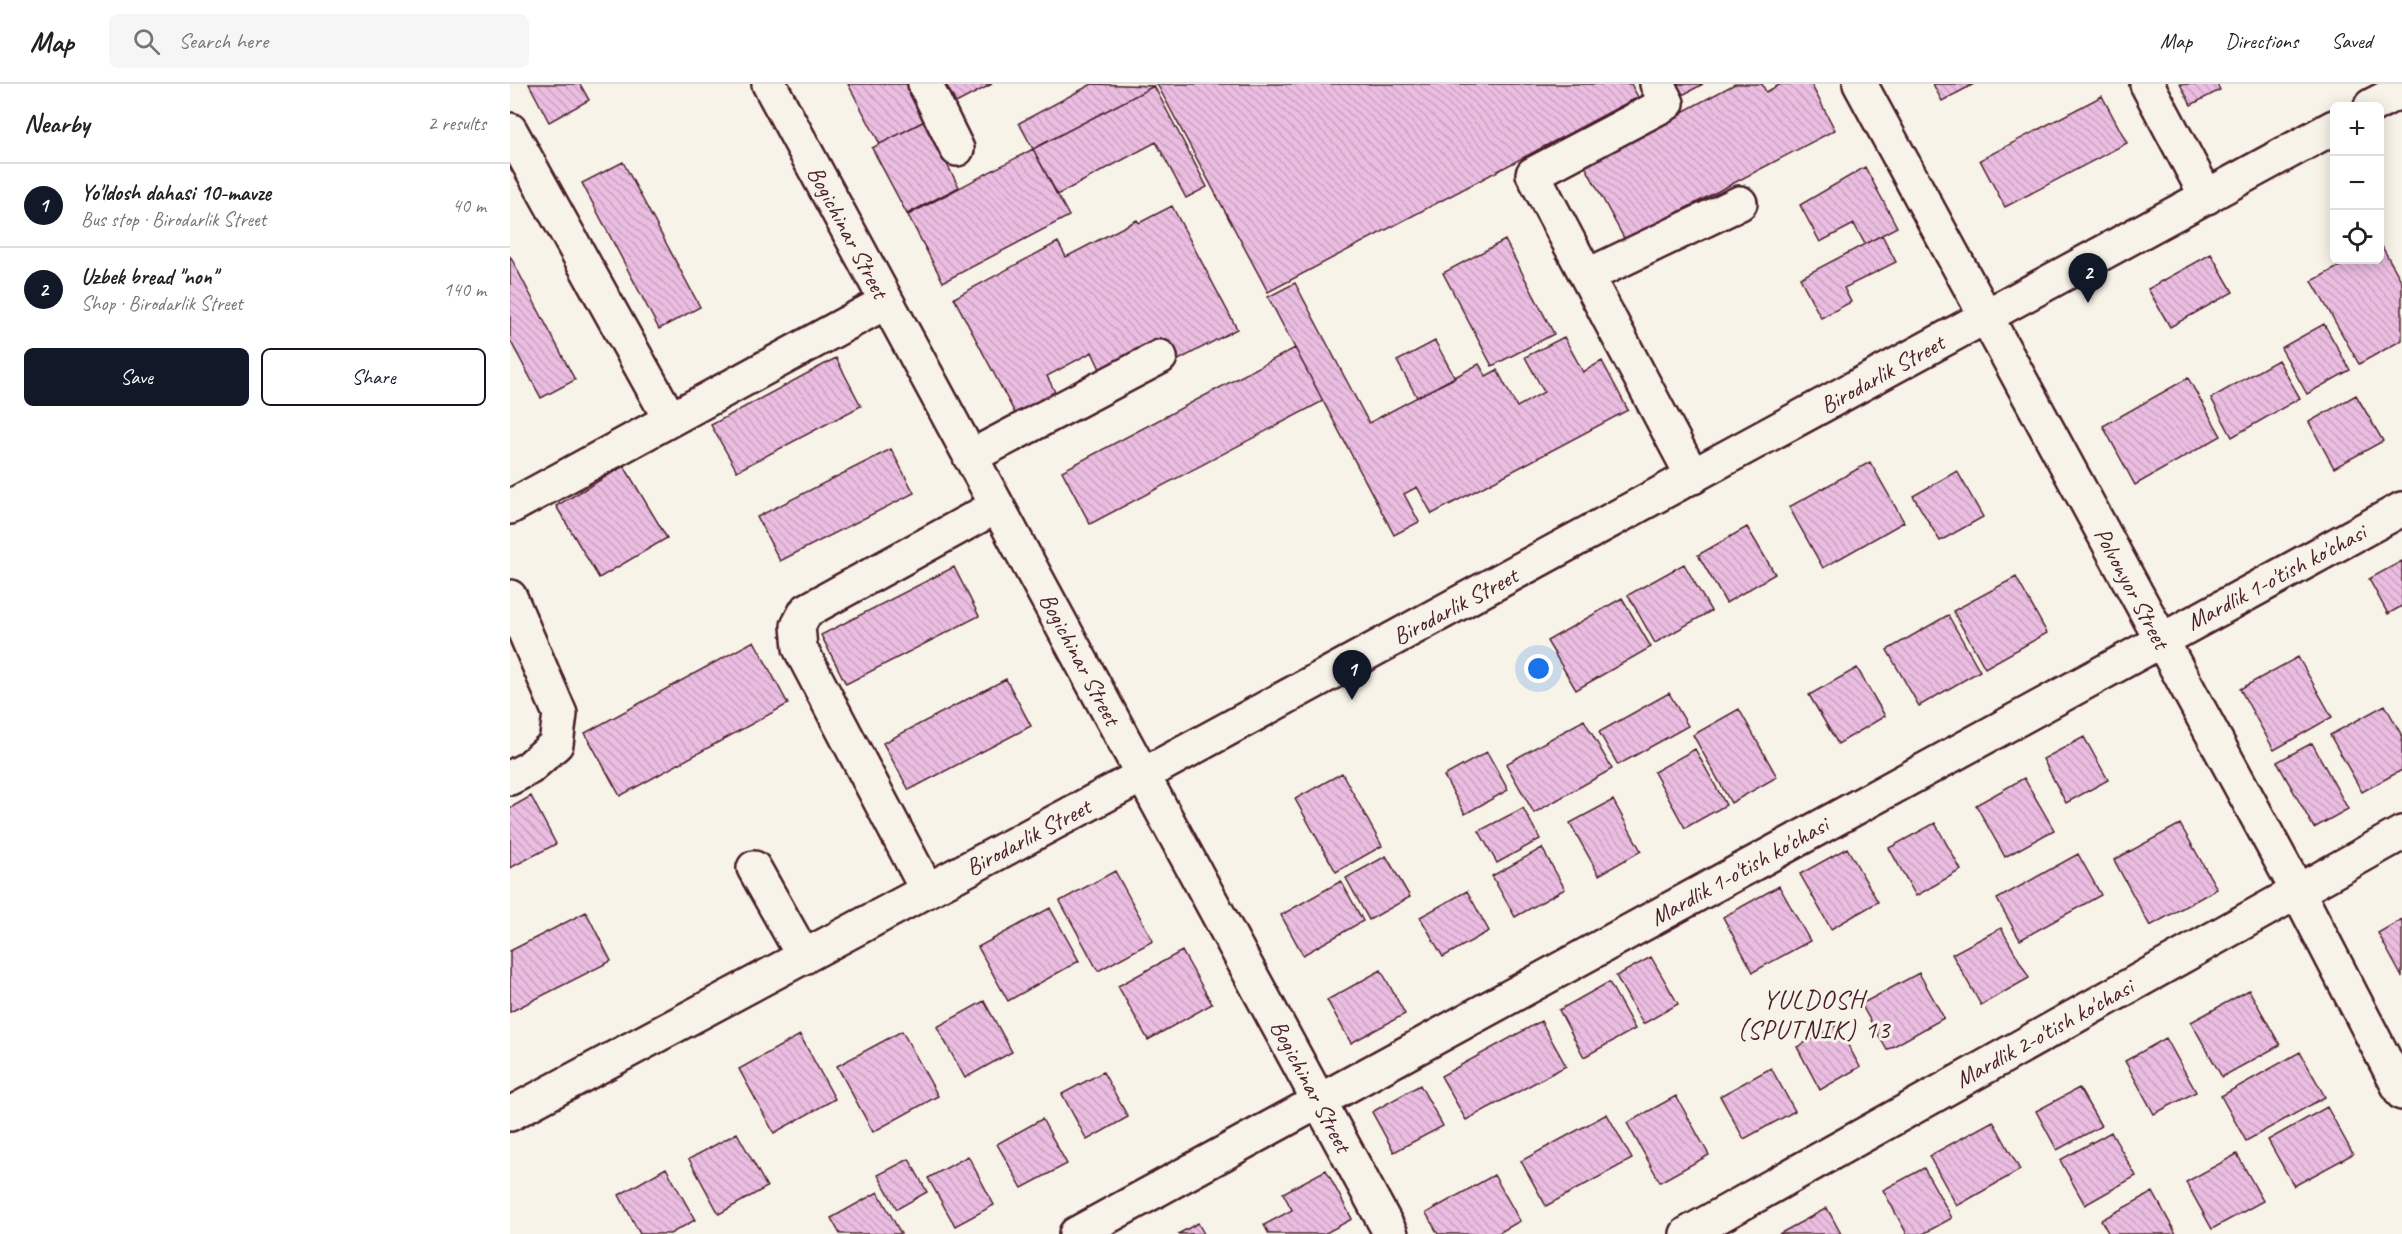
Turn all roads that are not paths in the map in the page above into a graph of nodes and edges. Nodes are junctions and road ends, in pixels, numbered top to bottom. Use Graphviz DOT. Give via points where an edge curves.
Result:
graph roads {
  1 [pos="769,84"];
  2 [pos="925,84"];
  3 [pos="1657,84"];
  4 [pos="1860,84"];
  5 [pos="2147,84"];
  6 [pos="2402,90"];
  7 [pos="2379,102"];
  8 [pos="2330,129"];
  9 [pos="510,130"];
  10 [pos="957,149"];
  11 [pos="2207,197"];
  12 [pos="1740,203"];
  13 [pos="1587,276"];
  14 [pos="886,302"];
  15 [pos="1986,317"];
  16 [pos="1160,357"];
  17 [pos="670,419"];
  18 [pos="970,457"];
  19 [pos="1694,477"];
  20 [pos="997,506"];
  21 [pos="510,507"];
  22 [pos="2402,509"];
  23 [pos="510,597"];
  24 [pos="2160,640"];
  25 [pos="1143,775"];
  26 [pos="510,778"];
  27 [pos="2402,833"];
  28 [pos="754,868"];
  29 [pos="927,890"];
  30 [pos="2297,890"];
  31 [pos="804,957"];
  32 [pos="2402,1093"];
  33 [pos="1319,1102"];
  34 [pos="510,1114"];
  35 [pos="1076,1234"];
  36 [pos="1391,1234"];
  37 [pos="1687,1234"];
  1 -- 14 [label="street, Bogichinar Street"];
  2 -- 10 [label="street"];
  3 -- 13 [label="street" via="1667,103 1533,174"];
  4 -- 15 [label="street, Polvonyor Street"];
  5 -- 11 [label="street"];
  6 -- 7 [label="street"];
  8 -- 11 [label="street, Birodarlik Street"];
  9 -- 17 [label="street"];
  11 -- 15 [label="street, Birodarlik Street"];
  12 -- 13 [label="street"];
  13 -- 19 [label="street"];
  14 -- 17 [label="street"];
  14 -- 18 [label="street, Bogichinar Street"];
  15 -- 19 [label="street, Birodarlik Street"];
  15 -- 24 [label="street, Polvonyor Street"];
  16 -- 18 [label="street"];
  17 -- 21 [label="street"];
  18 -- 20 [label="street, Bogichinar Street"];
  19 -- 25 [label="street, Birodarlik Street"];
  20 -- 25 [label="street, Bogichinar Street"];
  20 -- 29 [label="street" via="806,611 798,626 800,648"];
  22 -- 24 [label="street, Mardlik 1-o'tish ko'chasi"];
  23 -- 26 [label="street" via="560,714 556,744 529,768"];
  24 -- 30 [label="street, Polvonyor Street"];
  24 -- 33 [label="street, Mardlik 1-o'tish ko'chasi"];
  25 -- 29 [label="street, Birodarlik Street"];
  25 -- 33 [label="street, Bogichinar Street"];
  27 -- 30 [label="street, Mardlik 2-o'tish ko'chasi"];
  28 -- 31 [label="street"];
  29 -- 31 [label="street, Birodarlik Street"];
  30 -- 32 [label="street, Polvonyor Street"];
  30 -- 37 [label="street, Mardlik 2-o'tish ko'chasi"];
  31 -- 34 [label="street, Birodarlik Street"];
  33 -- 35 [label="street, Mardlik 1-o'tish ko'chasi"];
  33 -- 36 [label="street, Bogichinar Street"];
}
